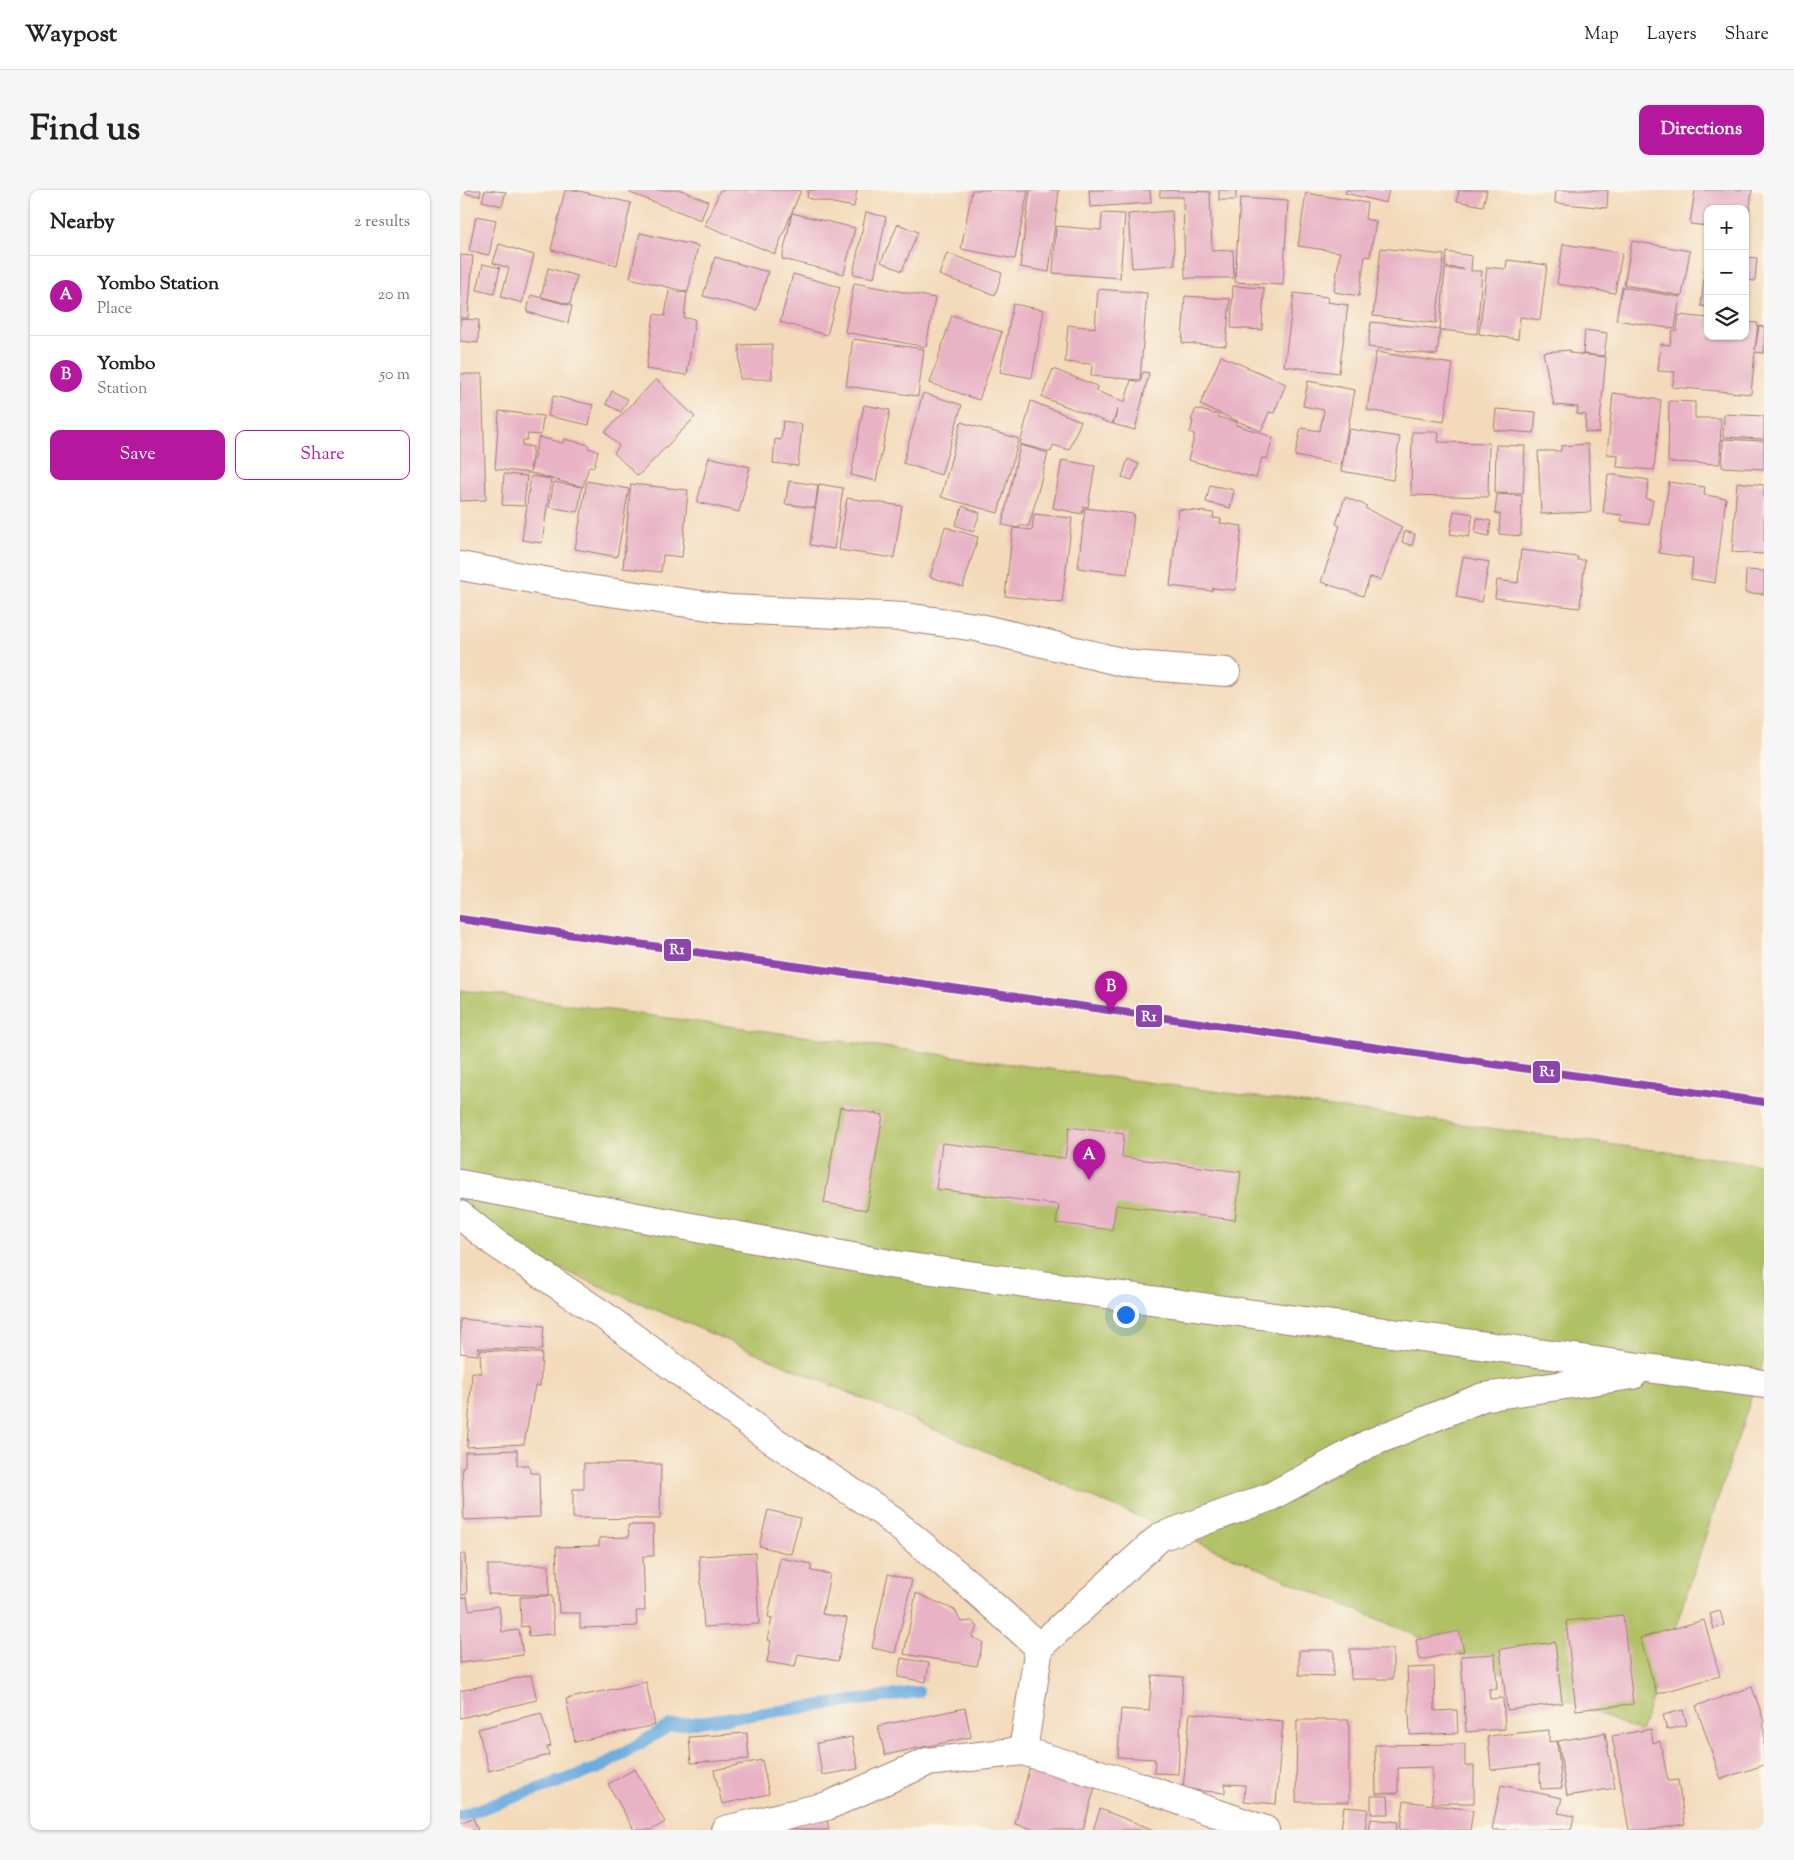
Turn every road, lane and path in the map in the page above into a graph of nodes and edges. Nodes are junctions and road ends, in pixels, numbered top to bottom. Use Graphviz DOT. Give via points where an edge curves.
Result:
graph roads {
  1 [pos="460,566"];
  2 [pos="1226,672"];
  3 [pos="460,1184"];
  4 [pos="460,1215"];
  5 [pos="1664,1370"];
  6 [pos="1764,1384"];
  7 [pos="1039,1647"];
  8 [pos="1023,1751"];
  9 [pos="725,1830"];
  10 [pos="1265,1830"];
  1 -- 2 [label="street" via="730,610 905,617 976,627 1134,665"];
  3 -- 5 [label="street" via="896,1265"];
  4 -- 7 [label="street" via="766,1435 882,1512"];
  5 -- 6 [label="street"];
  5 -- 7 [label="street" via="1483,1396 1368,1444 1270,1497 1160,1537"];
  7 -- 8 [label="street"];
  8 -- 9 [label="street" via="927,1762 827,1806"];
  8 -- 10 [label="street"];
}
